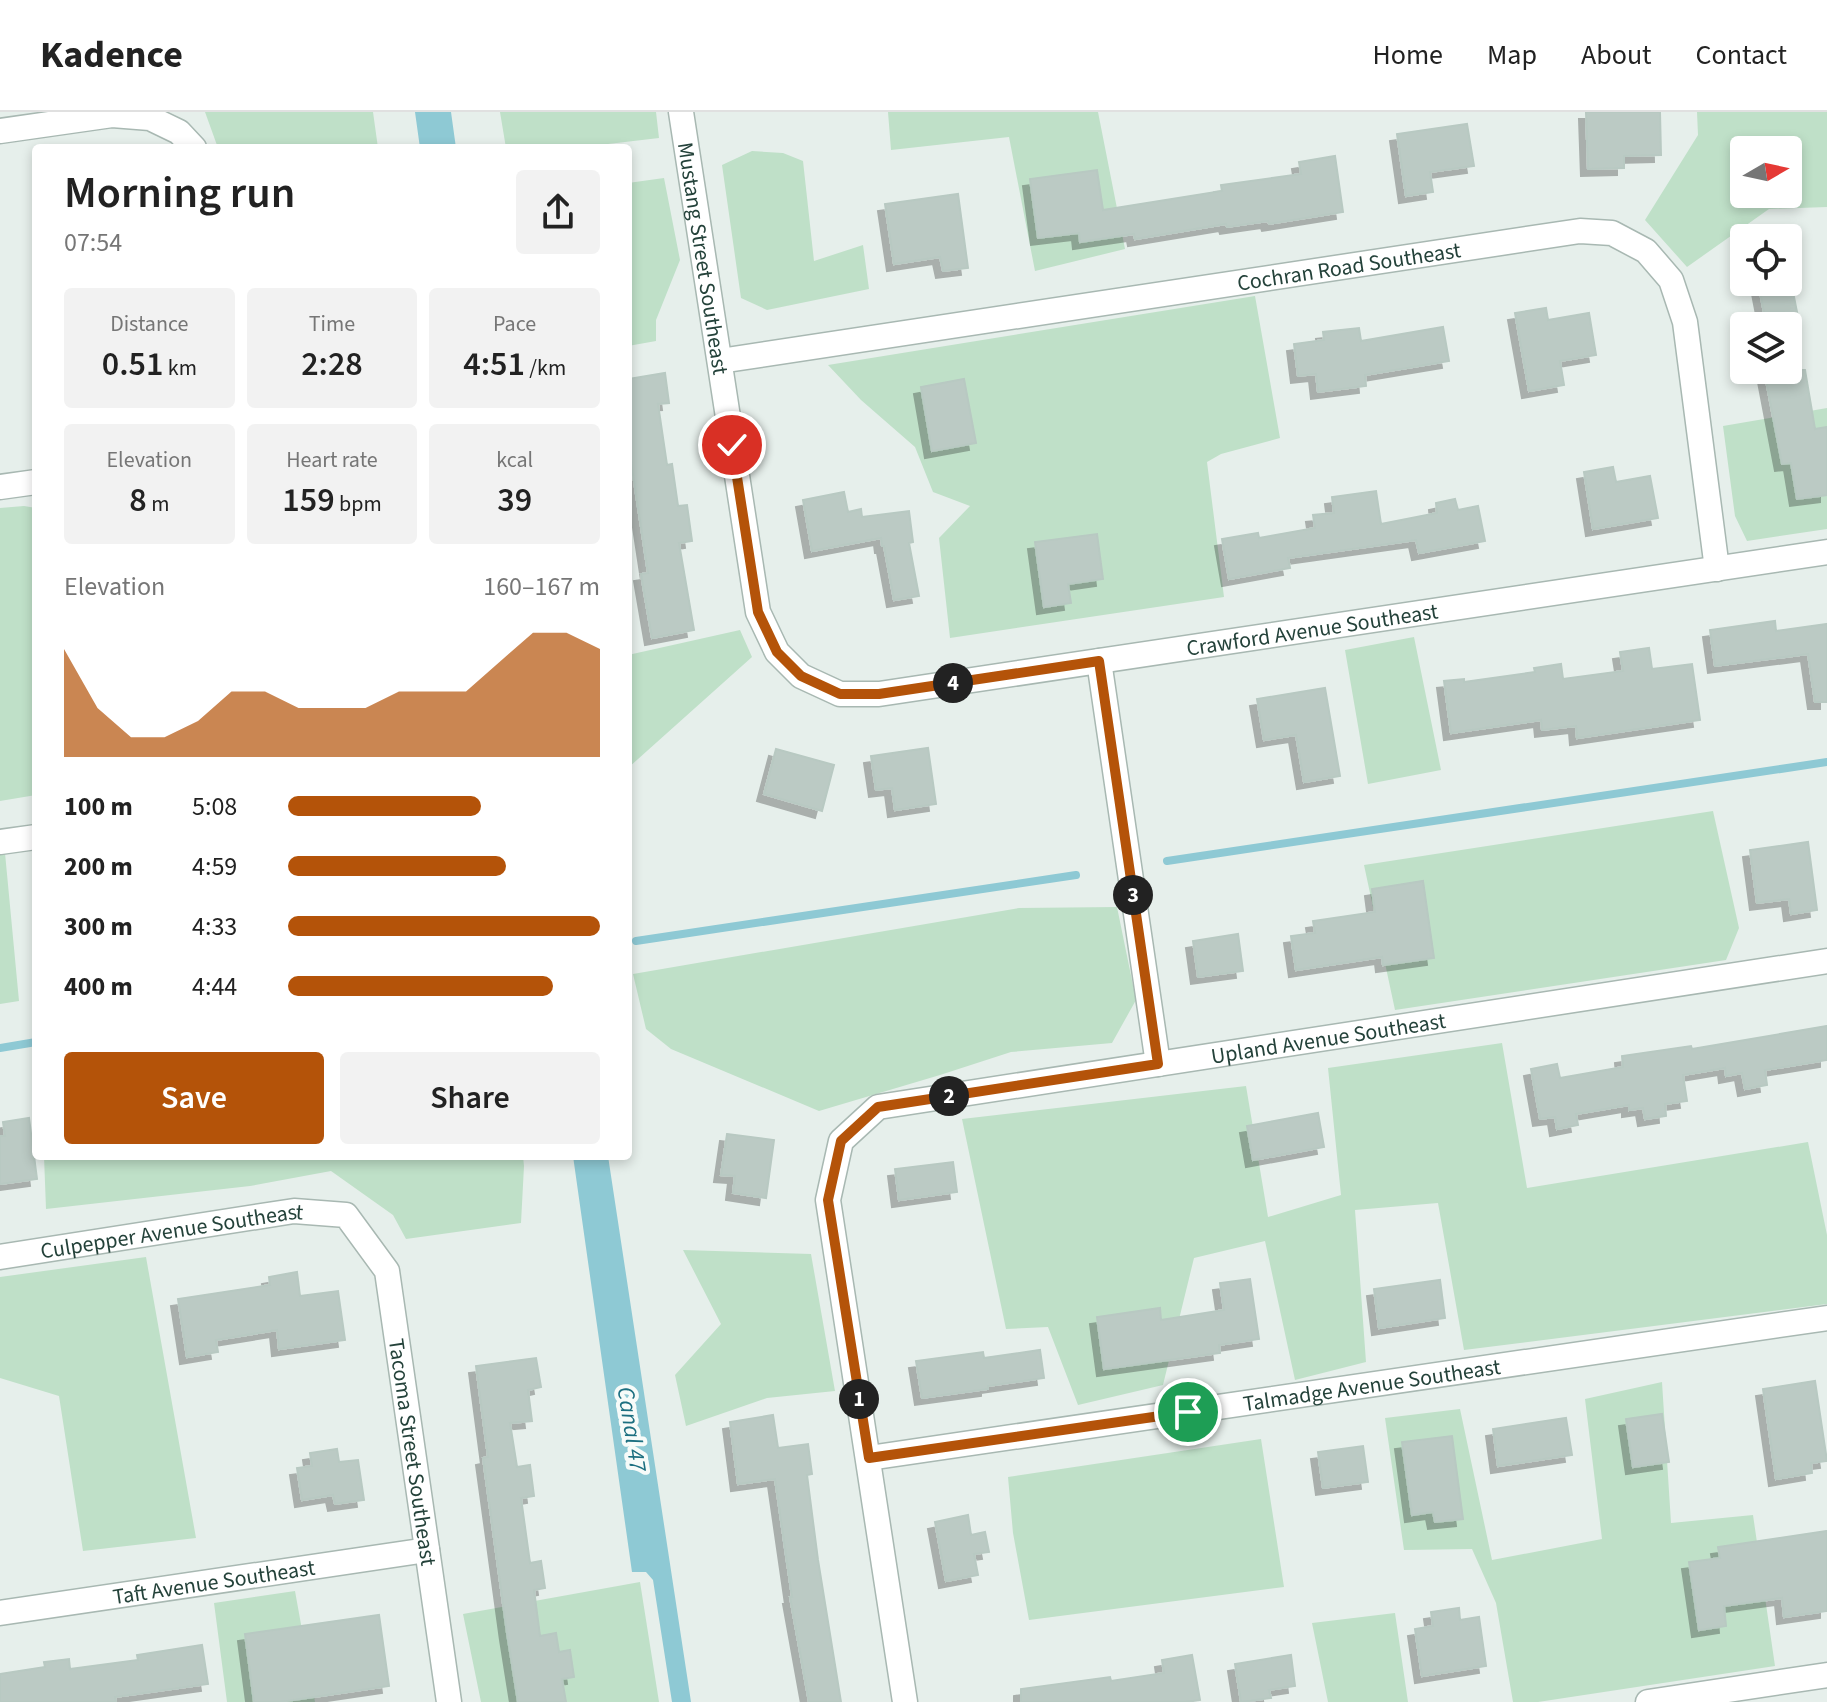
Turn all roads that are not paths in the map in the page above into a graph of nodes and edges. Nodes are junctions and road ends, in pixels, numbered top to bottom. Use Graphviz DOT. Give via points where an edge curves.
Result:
graph roads {
  1 [pos="681,112"];
  2 [pos="0,131"];
  3 [pos="190,144"];
  4 [pos="720,361"];
  5 [pos="32,483"];
  6 [pos="0,487"];
  7 [pos="1827,552"];
  8 [pos="1717,569"];
  9 [pos="1099,661"];
  10 [pos="801,676"];
  11 [pos="32,838"];
  12 [pos="0,842"];
  13 [pos="1827,961"];
  14 [pos="1158,1064"];
  15 [pos="346,1215"];
  16 [pos="0,1257"];
  17 [pos="1827,1318"];
  18 [pos="869,1458"];
  19 [pos="427,1550"];
  20 [pos="0,1613"];
  21 [pos="1827,1675"];
  22 [pos="449,1702"];
  23 [pos="905,1702"];
  24 [pos="1648,1702"];
  1 -- 4 [label="street, Mustang Street Southeast"];
  2 -- 3 [label="street" via="112,115 150,118"];
  4 -- 8 [label="street, Cochran Road Southeast" via="1580,231 1612,233 1646,251 1671,280 1685,322"];
  4 -- 10 [label="street, Mustang Street Southeast" via="758,612 777,652"];
  5 -- 6 [label="street"];
  7 -- 8 [label="street, Crawford Avenue Southeast"];
  8 -- 9 [label="street, Crawford Avenue Southeast"];
  9 -- 10 [label="street, Crawford Avenue Southeast" via="879,694 840,694"];
  9 -- 14 [label="street"];
  11 -- 12 [label="street"];
  13 -- 14 [label="street, Upland Avenue Southeast"];
  14 -- 18 [label="street, Upland Avenue Southeast" via="878,1107 841,1141 828,1200"];
  15 -- 16 [label="street, Culpepper Avenue Southeast" via="294,1211"];
  15 -- 19 [label="street, Tacoma Street Southeast" via="387,1271"];
  17 -- 18 [label="street, Talmadge Avenue Southeast"];
  18 -- 23 [label="street"];
  19 -- 20 [label="street, Taft Avenue Southeast"];
  19 -- 22 [label="street, Tacoma Street Southeast"];
  21 -- 24 [label="street"];
}
